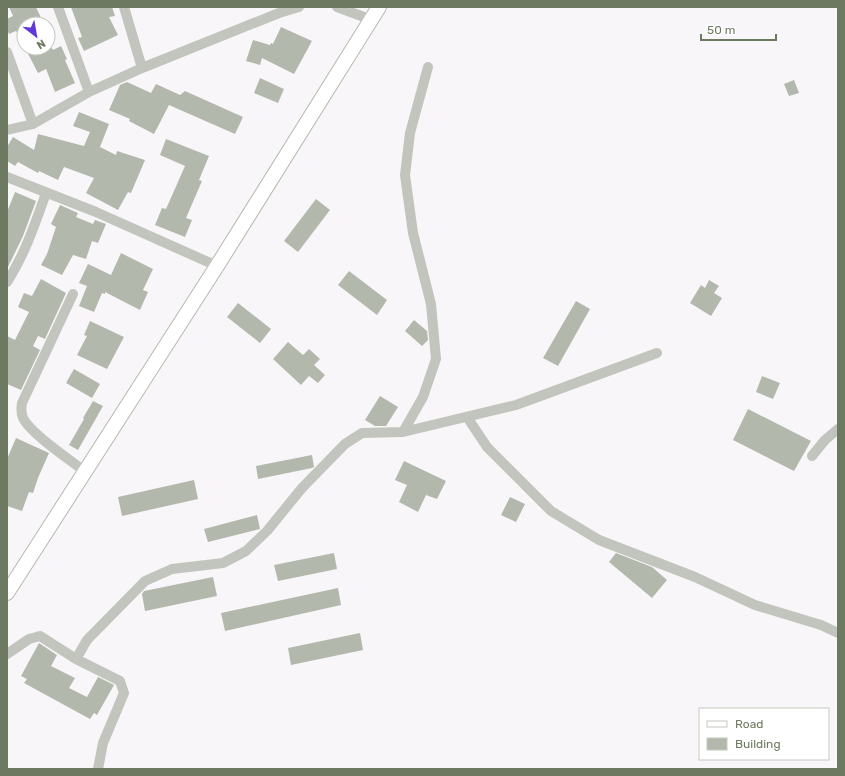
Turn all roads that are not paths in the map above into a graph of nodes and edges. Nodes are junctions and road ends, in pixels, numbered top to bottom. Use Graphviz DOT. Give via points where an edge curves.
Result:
graph roads {
  1 [pos="58,7"];
  2 [pos="124,7"];
  3 [pos="299,7"];
  4 [pos="337,7"];
  5 [pos="379,7"];
  6 [pos="372,20"];
  7 [pos="7,52"];
  8 [pos="428,67"];
  9 [pos="142,68"];
  10 [pos="89,92"];
  11 [pos="33,124"];
  12 [pos="7,130"];
  13 [pos="7,177"];
  14 [pos="46,192"];
  15 [pos="217,266"];
  16 [pos="7,282"];
  17 [pos="73,294"];
  18 [pos="657,353"];
  19 [pos="467,417"];
  20 [pos="838,429"];
  21 [pos="404,432"];
  22 [pos="812,456"];
  23 [pos="84,471"];
  24 [pos="7,593"];
  25 [pos="838,633"];
  26 [pos="7,654"];
  27 [pos="76,659"];
  28 [pos="98,769"];
  1 -- 10 [label="street"];
  2 -- 9 [label="street"];
  3 -- 9 [label="street"];
  4 -- 6 [label="street"];
  5 -- 6 [label="main road"];
  6 -- 15 [label="main road"];
  7 -- 11 [label="street"];
  8 -- 21 [label="street" via="410,133 405,176 413,233 431,304 436,359 423,397"];
  9 -- 10 [label="street"];
  10 -- 11 [label="street"];
  11 -- 12 [label="street"];
  13 -- 14 [label="street"];
  14 -- 15 [label="street"];
  14 -- 16 [label="street" via="28,244"];
  15 -- 23 [label="main road"];
  17 -- 23 [label="street" via="22,403 21,413 38,435"];
  18 -- 19 [label="street" via="516,405"];
  19 -- 21 [label="street"];
  19 -- 25 [label="street" via="487,447 551,511 599,540 695,577 755,605 821,625"];
  20 -- 22 [label="street"];
  21 -- 27 [label="street" via="362,433 345,444 302,488 268,531 246,551 223,563 172,570 145,581 87,640"];
  23 -- 24 [label="main road"];
  26 -- 27 [label="street" via="29,639 40,636"];
  27 -- 28 [label="street" via="120,681 124,693 103,743"];
}
